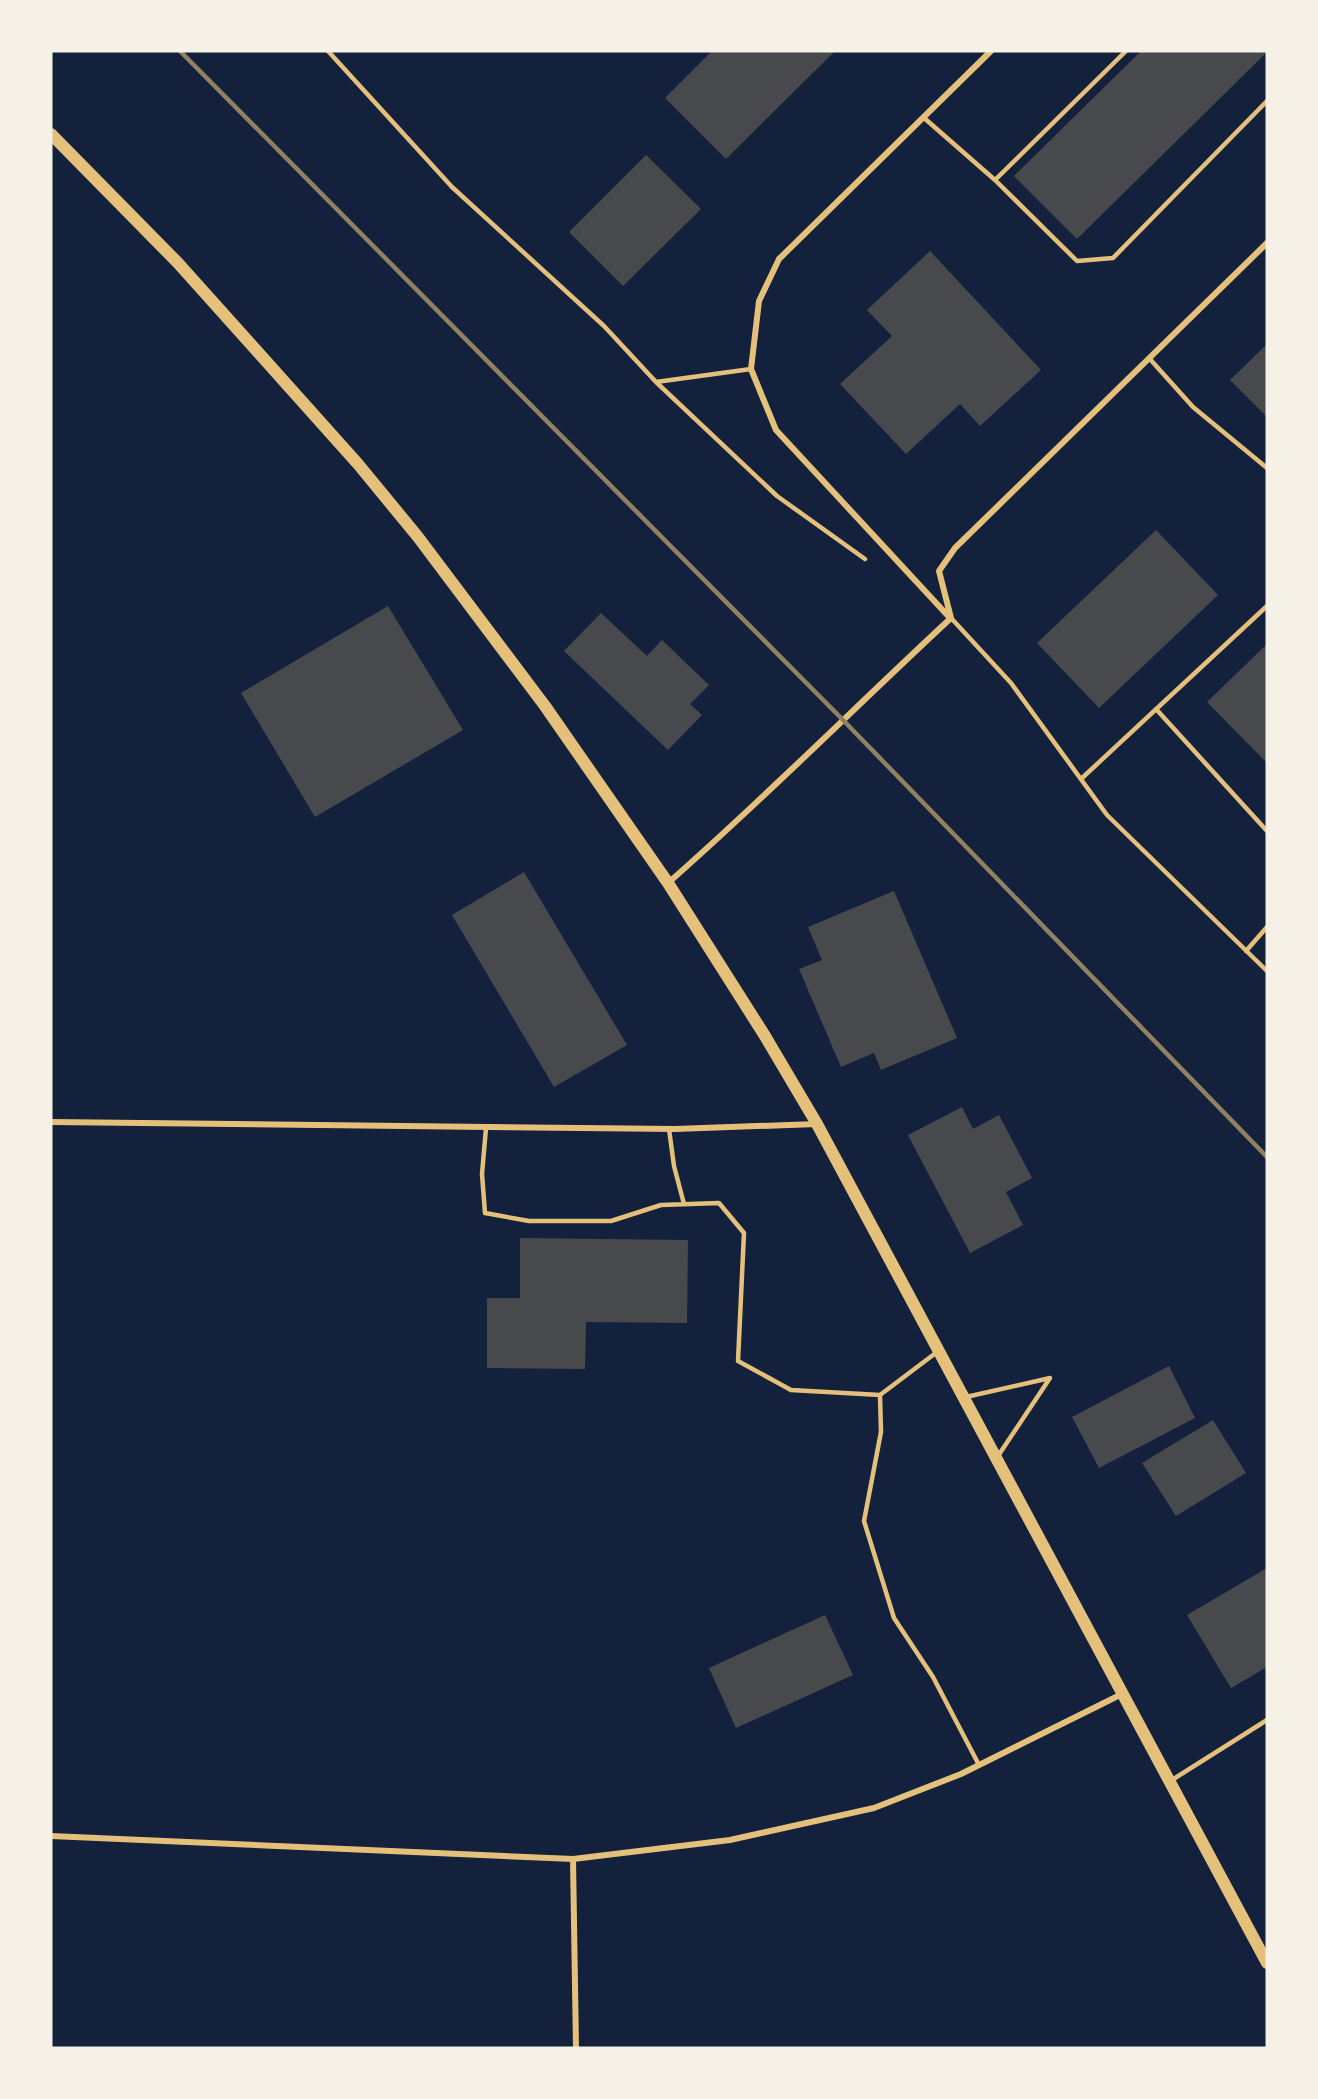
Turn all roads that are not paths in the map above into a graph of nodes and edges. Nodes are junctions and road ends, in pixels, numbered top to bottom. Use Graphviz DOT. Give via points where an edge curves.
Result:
graph roads {
  1 [pos="328,51"];
  2 [pos="991,51"];
  3 [pos="1126,51"];
  4 [pos="1267,101"];
  5 [pos="923,117"];
  6 [pos="51,134"];
  7 [pos="995,180"];
  8 [pos="1267,243"];
  9 [pos="1149,358"];
  10 [pos="751,369"];
  11 [pos="657,382"];
  12 [pos="1267,468"];
  13 [pos="865,560"];
  14 [pos="1267,606"];
  15 [pos="951,618"];
  16 [pos="1156,709"];
  17 [pos="1081,779"];
  18 [pos="1267,831"];
  19 [pos="668,883"];
  20 [pos="1267,927"];
  21 [pos="1246,951"];
  22 [pos="1267,971"];
  23 [pos="51,1122"];
  24 [pos="817,1124"];
  25 [pos="486,1128"];
  26 [pos="669,1129"];
  27 [pos="684,1204"];
  28 [pos="938,1351"];
  29 [pos="880,1395"];
  30 [pos="963,1397"];
  31 [pos="996,1459"];
  32 [pos="1122,1694"];
  33 [pos="1267,1720"];
  34 [pos="979,1765"];
  35 [pos="1169,1781"];
  36 [pos="51,1836"];
  37 [pos="573,1858"];
  38 [pos="1267,1964"];
  39 [pos="576,2048"];
  1 -- 11 [label="lane" via="452,187 604,326"];
  2 -- 5 [label="street"];
  3 -- 7 [label="lane"];
  4 -- 7 [label="lane" via="1113,258 1077,261"];
  5 -- 7 [label="lane"];
  5 -- 10 [label="street" via="779,259 759,301"];
  6 -- 19 [label="main road" via="178,263 358,464 538,697"];
  8 -- 9 [label="street"];
  9 -- 12 [label="lane" via="1193,407"];
  9 -- 15 [label="street" via="955,548 939,571"];
  10 -- 11 [label="lane"];
  10 -- 15 [label="street" via="776,430"];
  11 -- 13 [label="lane" via="777,496"];
  14 -- 16 [label="lane"];
  15 -- 17 [label="lane" via="1011,684"];
  15 -- 19 [label="street"];
  16 -- 17 [label="lane"];
  16 -- 18 [label="lane"];
  17 -- 21 [label="lane" via="1107,815"];
  19 -- 24 [label="main road"];
  20 -- 21 [label="lane"];
  21 -- 22 [label="lane"];
  23 -- 25 [label="street"];
  24 -- 26 [label="street"];
  24 -- 28 [label="main road"];
  25 -- 26 [label="street"];
  25 -- 27 [label="lane" via="482,1174 485,1214 529,1221 611,1221 661,1204"];
  26 -- 27 [label="lane"];
  27 -- 29 [label="lane" via="719,1203 744,1233 738,1361 791,1390"];
  28 -- 29 [label="lane"];
  28 -- 30 [label="main road"];
  29 -- 34 [label="lane" via="881,1432 864,1521 894,1618 933,1677"];
  30 -- 31 [label="main road"];
  30 -- 31 [label="lane" via="1050,1377"];
  31 -- 32 [label="main road"];
  32 -- 34 [label="street"];
  32 -- 35 [label="main road"];
  33 -- 35 [label="lane"];
  34 -- 37 [label="street" via="874,1808 730,1839"];
  35 -- 38 [label="main road"];
  36 -- 37 [label="street"];
  37 -- 39 [label="street"];
}
